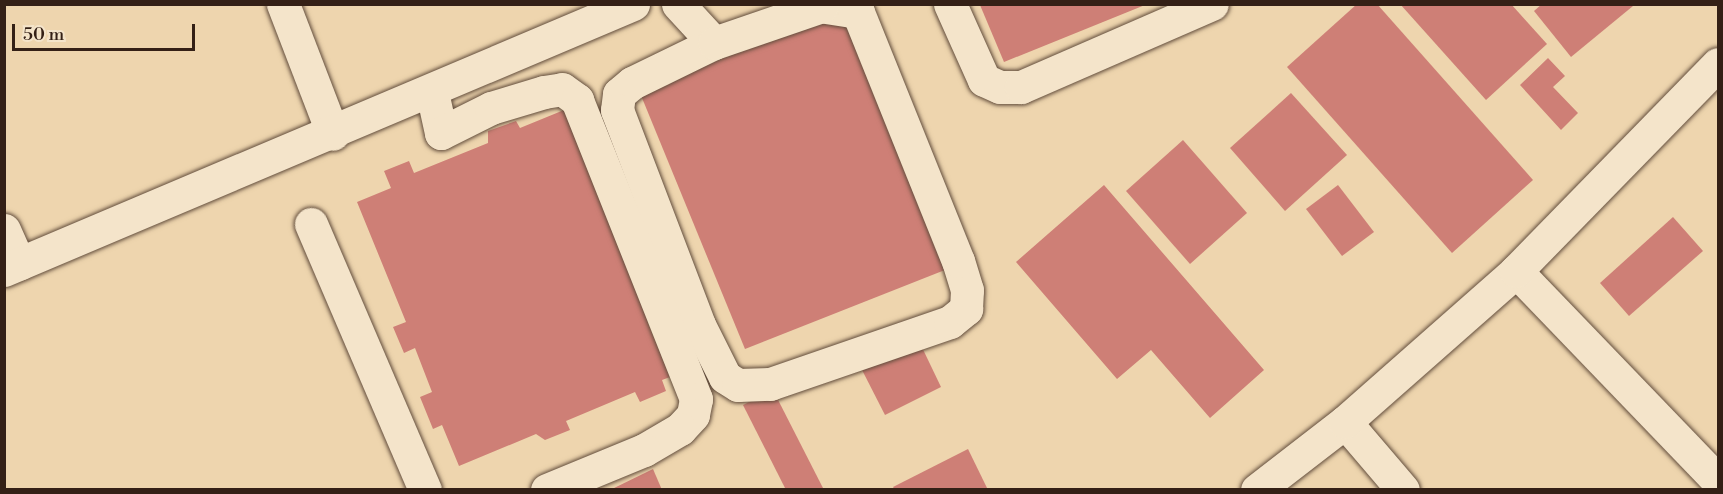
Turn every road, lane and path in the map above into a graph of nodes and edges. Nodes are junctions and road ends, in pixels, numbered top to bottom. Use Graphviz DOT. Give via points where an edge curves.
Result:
graph roads {
  1 [pos="283,4"];
  2 [pos="633,4"];
  3 [pos="678,4"];
  4 [pos="950,4"];
  5 [pos="1212,4"];
  6 [pos="714,43"];
  7 [pos="1719,64"];
  8 [pos="432,92"];
  9 [pos="333,134"];
  10 [pos="311,224"];
  11 [pos="4,230"];
  12 [pos="12,267"];
  13 [pos="1516,271"];
  14 [pos="1345,422"];
  15 [pos="1719,481"];
  16 [pos="425,489"];
  17 [pos="547,489"];
  18 [pos="1257,489"];
  19 [pos="1403,489"];
  1 -- 9 [label="street"];
  2 -- 8 [label="street"];
  3 -- 6 [label="street"];
  4 -- 5 [label="street" via="984,80 1000,87 1021,87"];
  6 -- 6 [label="street" via="632,83 618,94 617,110 699,325 725,377 738,386 770,384 950,322 966,309 967,290 958,261 858,12 822,6"];
  7 -- 13 [label="street"];
  8 -- 9 [label="street"];
  8 -- 17 [label="street" via="441,133 491,108 544,92 561,90 577,99 696,399 693,415 680,429 644,450"];
  9 -- 12 [label="street"];
  10 -- 16 [label="street"];
  11 -- 12 [label="street"];
  13 -- 14 [label="street"];
  13 -- 15 [label="street"];
  14 -- 18 [label="street"];
  14 -- 19 [label="street"];
}
